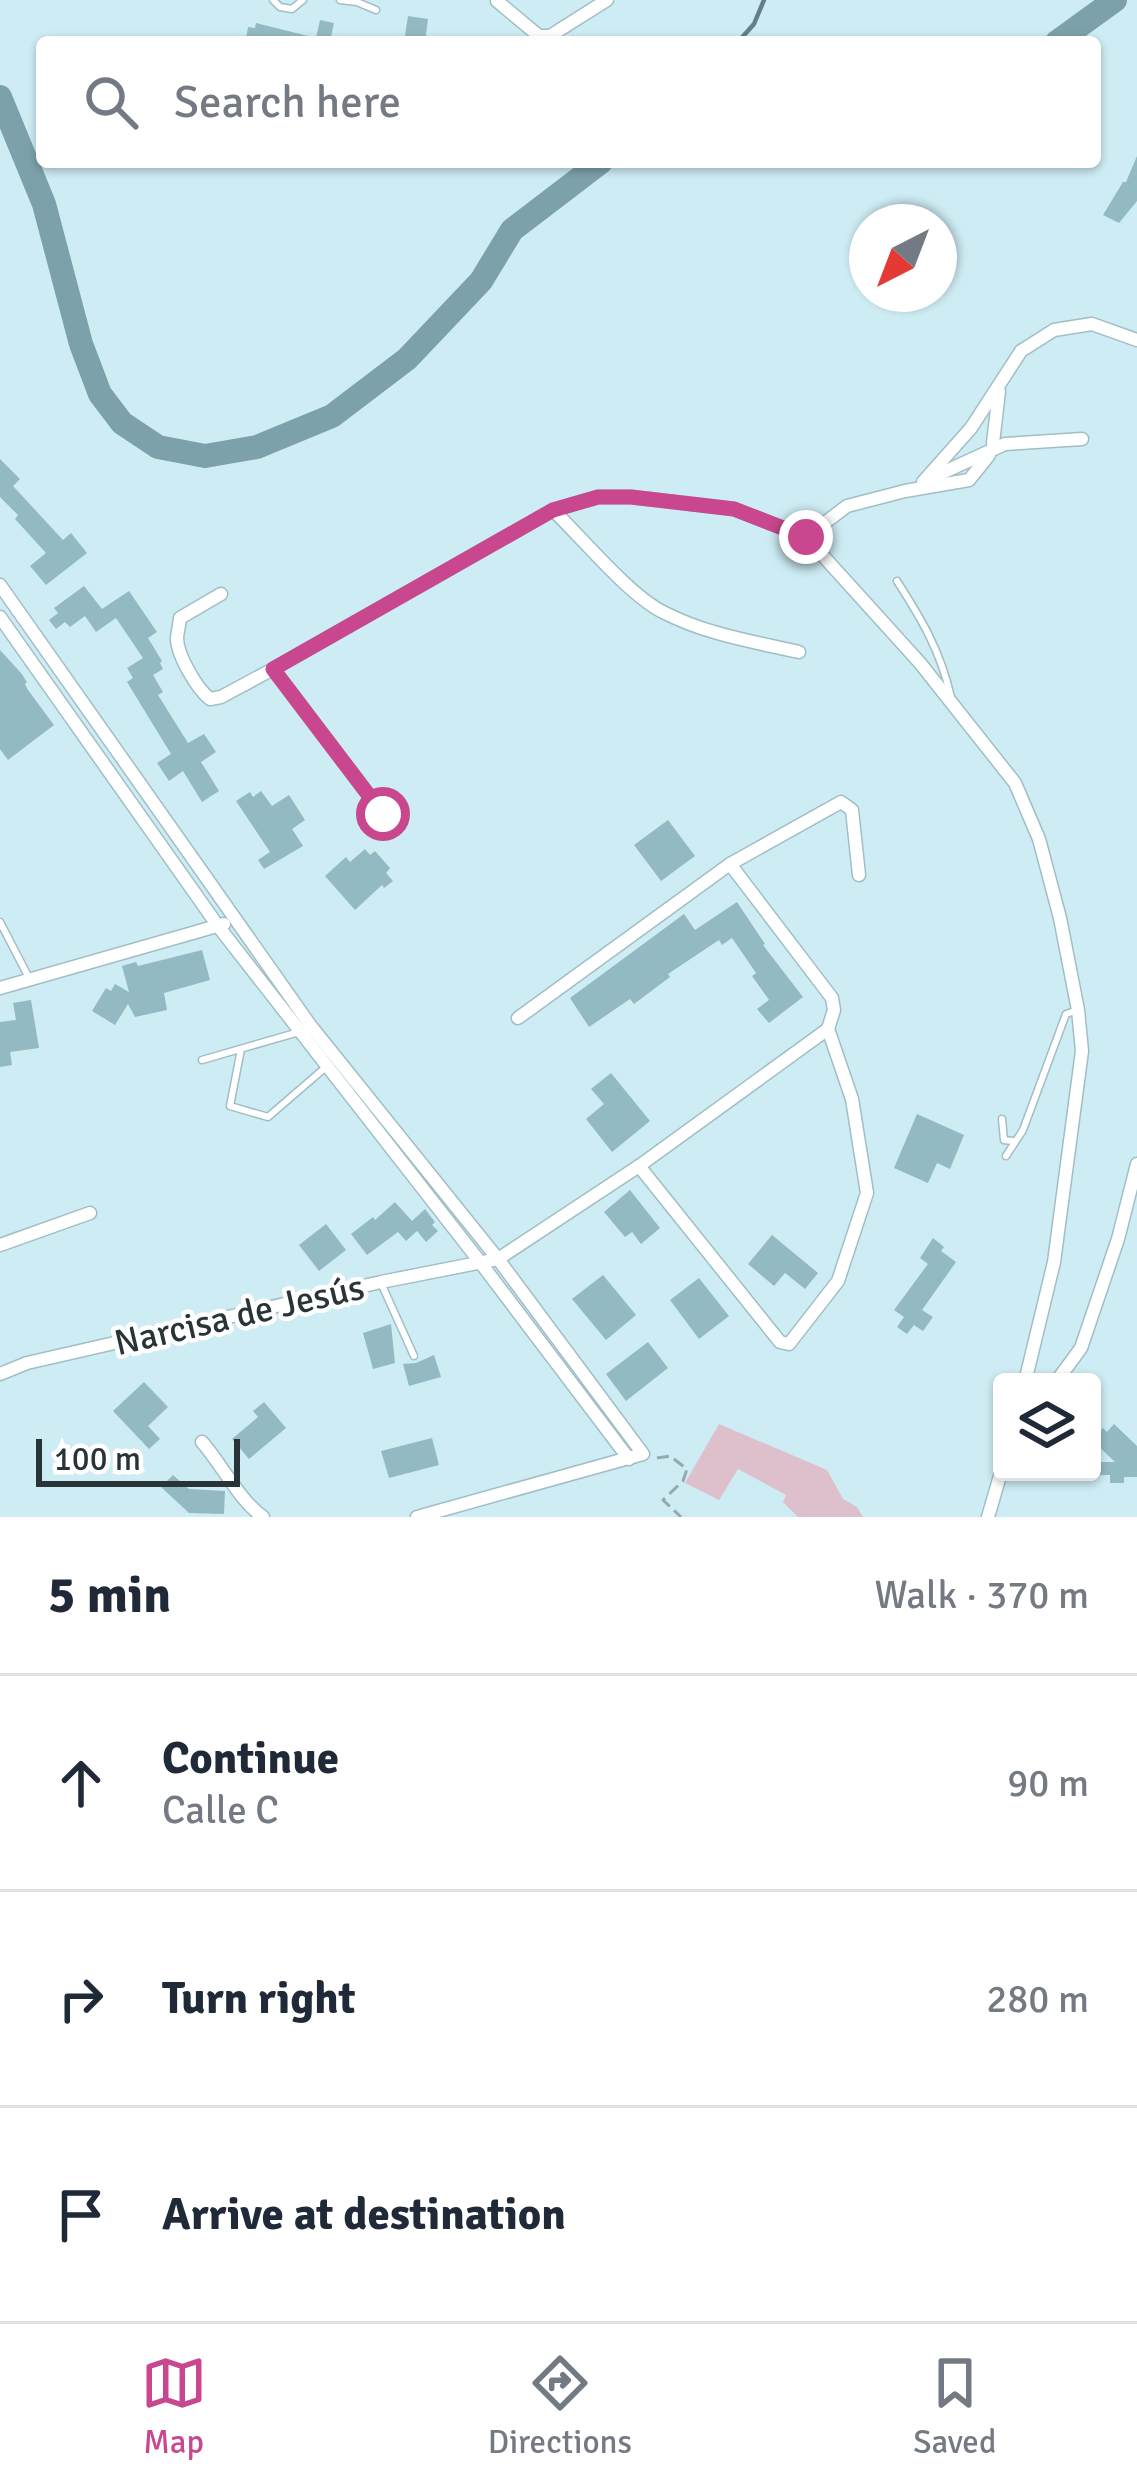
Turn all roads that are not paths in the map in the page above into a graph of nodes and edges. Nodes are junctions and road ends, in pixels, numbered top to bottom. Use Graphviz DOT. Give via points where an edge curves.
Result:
graph roads {
  1 [pos="273,0"];
  2 [pos="303,0"];
  3 [pos="340,0"];
  4 [pos="608,0"];
  5 [pos="497,1"];
  6 [pos="376,10"];
  7 [pos="1137,340"];
  8 [pos="999,390"];
  9 [pos="1082,439"];
  10 [pos="923,482"];
  11 [pos="905,491"];
  12 [pos="553,510"];
  13 [pos="806,537"];
  14 [pos="897,580"];
  15 [pos="0,585"];
  16 [pos="221,595"];
  17 [pos="0,617"];
  18 [pos="799,652"];
  19 [pos="273,669"];
  20 [pos="952,701"];
  21 [pos="383,814"];
  22 [pos="730,864"];
  23 [pos="859,875"];
  24 [pos="234,920"];
  25 [pos="0,922"];
  26 [pos="218,926"];
  27 [pos="29,980"];
  28 [pos="0,988"];
  29 [pos="1078,1010"];
  30 [pos="518,1018"];
  31 [pos="304,1028"];
  32 [pos="828,1029"];
  33 [pos="241,1049"];
  34 [pos="202,1060"];
  35 [pos="326,1067"];
  36 [pos="1002,1119"];
  37 [pos="1016,1141"];
  38 [pos="1006,1156"];
  39 [pos="1137,1163"];
  40 [pos="639,1166"];
  41 [pos="90,1213"];
  42 [pos="0,1245"];
  43 [pos="497,1258"];
  44 [pos="480,1262"];
  45 [pos="380,1282"];
  46 [pos="414,1356"];
  47 [pos="1027,1373"];
  48 [pos="1063,1373"];
  49 [pos="0,1374"];
  50 [pos="202,1442"];
  51 [pos="636,1456"];
  52 [pos="998,1481"];
  53 [pos="263,1517"];
  54 [pos="417,1517"];
  55 [pos="988,1517"];
  1 -- 2 [label="lane" via="292,9"];
  3 -- 6 [label="lane"];
  4 -- 5 [label="street" via="550,36 539,36"];
  7 -- 8 [label="street" via="1092,324 1054,330 1021,351"];
  8 -- 10 [label="street"];
  8 -- 11 [label="street" via="991,449 969,480"];
  9 -- 10 [label="street" via="1004,444"];
  10 -- 11 [label="street"];
  11 -- 13 [label="street" via="847,506"];
  12 -- 13 [label="street" via="631,497 734,509"];
  12 -- 18 [label="street" via="664,613"];
  12 -- 19 [label="street"];
  13 -- 20 [label="street"];
  14 -- 20 [label="lane" via="931,634"];
  15 -- 24 [label="street"];
  16 -- 19 [label="street" via="180,618 178,649 199,690 221,697"];
  17 -- 26 [label="street"];
  19 -- 21 [label="street"];
  20 -- 29 [label="street" via="1015,783 1039,839"];
  22 -- 23 [label="street" via="841,802 852,810"];
  22 -- 30 [label="street"];
  22 -- 32 [label="street" via="832,998"];
  24 -- 26 [label="street"];
  24 -- 31 [label="street"];
  25 -- 27 [label="lane"];
  26 -- 27 [label="street"];
  26 -- 31 [label="street"];
  27 -- 28 [label="street"];
  29 -- 37 [label="lane" via="1066,1014"];
  29 -- 47 [label="street" via="1082,1052 1054,1262"];
  31 -- 33 [label="lane"];
  31 -- 35 [label="street"];
  31 -- 43 [label="street"];
  32 -- 40 [label="street, Narcisa de Jesús"];
  32 -- 40 [label="street" via="852,1099 867,1193 838,1281 789,1345"];
  33 -- 34 [label="lane"];
  33 -- 35 [label="lane" via="230,1106 268,1117"];
  35 -- 44 [label="street"];
  36 -- 37 [label="lane" via="1004,1140"];
  37 -- 38 [label="lane"];
  39 -- 48 [label="street" via="1081,1348"];
  40 -- 43 [label="street, Narcisa de Jesús"];
  41 -- 42 [label="street"];
  43 -- 44 [label="street, Narcisa de Jesús"];
  43 -- 51 [label="street"];
  44 -- 45 [label="street, Narcisa de Jesús"];
  44 -- 51 [label="street"];
  45 -- 46 [label="lane"];
  45 -- 49 [label="street, Narcisa de Jesús"];
  50 -- 53 [label="street"];
  51 -- 54 [label="street"];
  52 -- 55 [label="street"];
}
